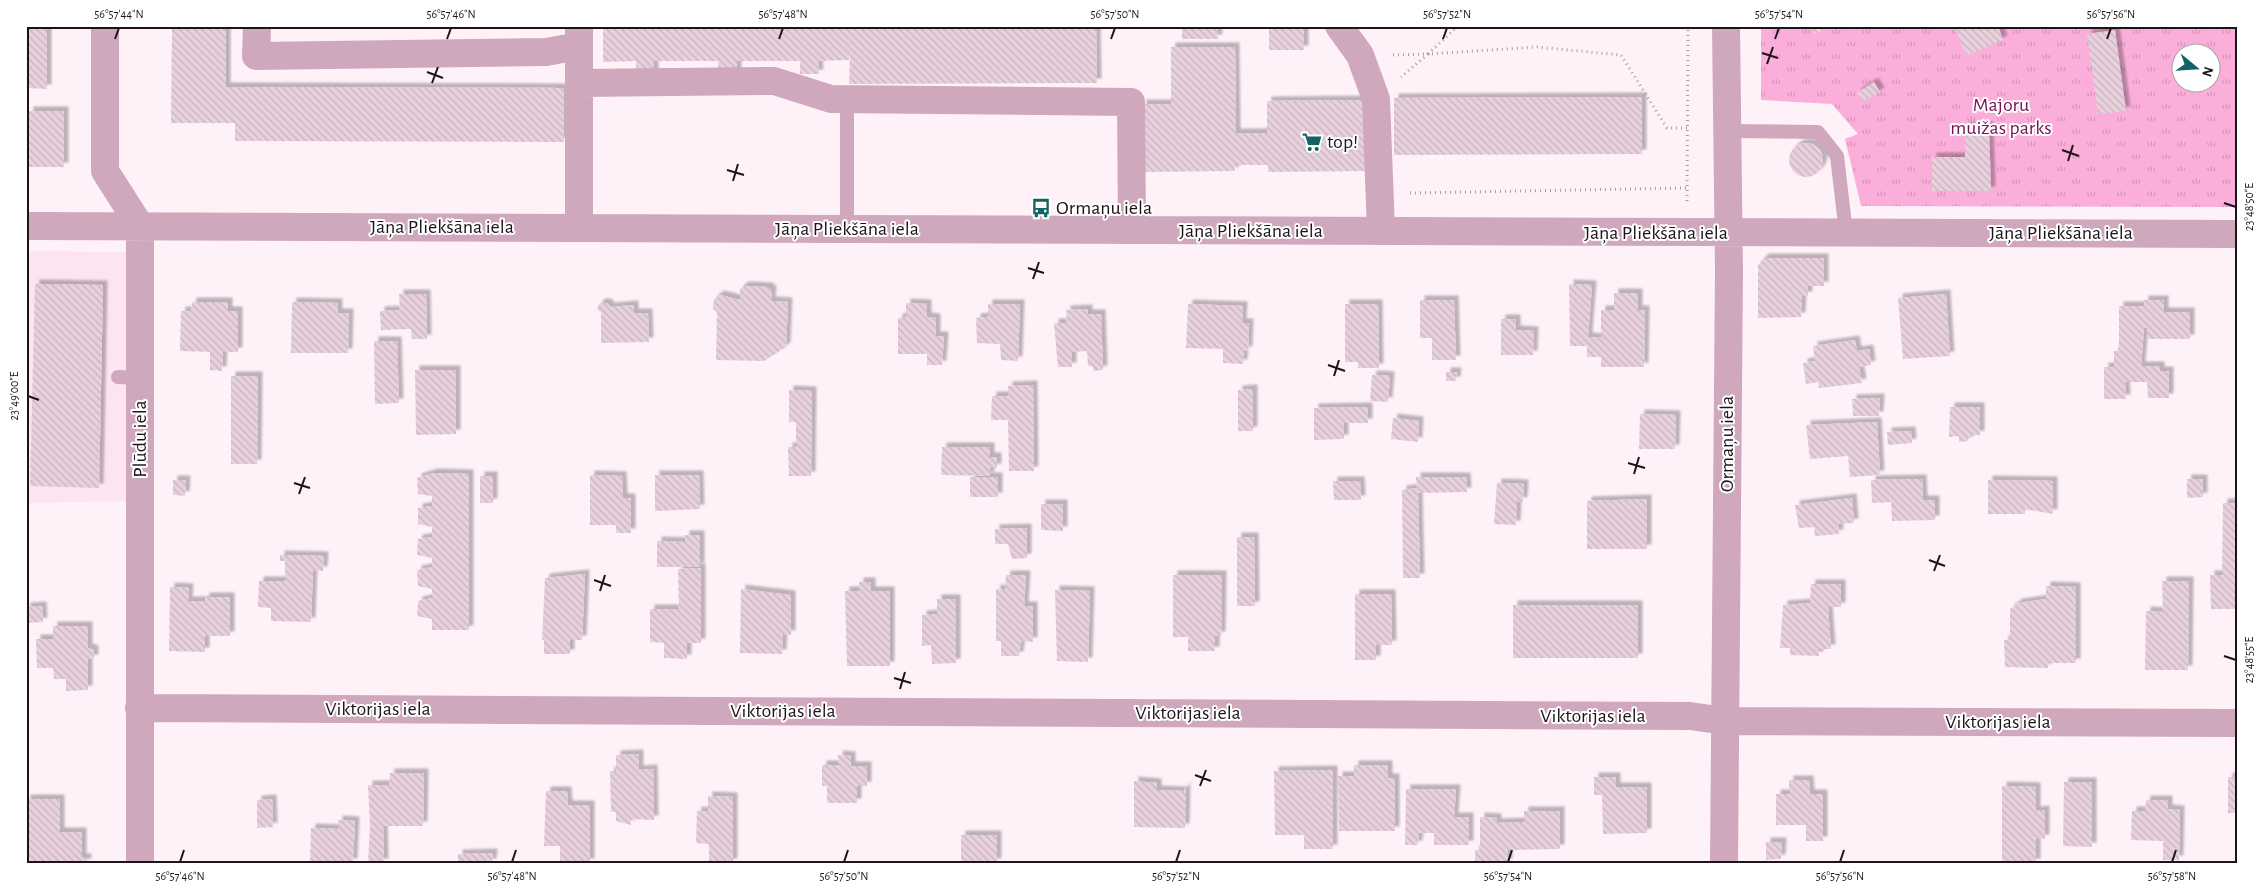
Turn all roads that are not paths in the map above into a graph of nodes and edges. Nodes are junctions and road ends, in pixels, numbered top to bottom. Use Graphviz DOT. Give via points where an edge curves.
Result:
graph roads {
  1 [pos="105,26"];
  2 [pos="257,26"];
  3 [pos="1339,26"];
  4 [pos="1726,26"];
  5 [pos="579,36"];
  6 [pos="580,83"];
  7 [pos="847,100"];
  8 [pos="1727,130"];
  9 [pos="26,226"];
  10 [pos="140,226"];
  11 [pos="579,228"];
  12 [pos="847,229"];
  13 [pos="1132,230"];
  14 [pos="1381,231"];
  15 [pos="1728,233"];
  16 [pos="1846,233"];
  17 [pos="2237,234"];
  18 [pos="139,708"];
  19 [pos="1725,721"];
  20 [pos="2237,723"];
  21 [pos="140,863"];
  22 [pos="1724,863"];
  1 -- 10 [label="street" via="105,171"];
  2 -- 5 [label="street" via="256,56 546,52"];
  3 -- 14 [label="street" via="1360,55 1376,99"];
  4 -- 8 [label="street, Ormaņu iela"];
  5 -- 6 [label="street"];
  6 -- 7 [label="street" via="774,81 831,99"];
  6 -- 11 [label="street"];
  7 -- 12 [label="lane"];
  7 -- 13 [label="street" via="1131,102"];
  8 -- 15 [label="street, Ormaņu iela"];
  8 -- 16 [label="lane" via="1818,132 1837,156"];
  9 -- 10 [label="street, Jāņa Pliekšāna iela"];
  10 -- 11 [label="street, Jāņa Pliekšāna iela"];
  10 -- 18 [label="street, Plūdu iela" via="129,378"];
  11 -- 12 [label="street, Jāņa Pliekšāna iela"];
  12 -- 13 [label="street, Jāņa Pliekšāna iela"];
  13 -- 14 [label="street, Jāņa Pliekšāna iela"];
  14 -- 15 [label="street, Jāņa Pliekšāna iela"];
  15 -- 16 [label="street, Jāņa Pliekšāna iela"];
  15 -- 19 [label="street, Ormaņu iela"];
  16 -- 17 [label="street, Jāņa Pliekšāna iela"];
  18 -- 19 [label="street, Viktorijas iela" via="1690,716"];
  18 -- 21 [label="street, Plūdu iela"];
  19 -- 20 [label="street, Viktorijas iela"];
  19 -- 22 [label="street, Ormaņu iela"];
}
